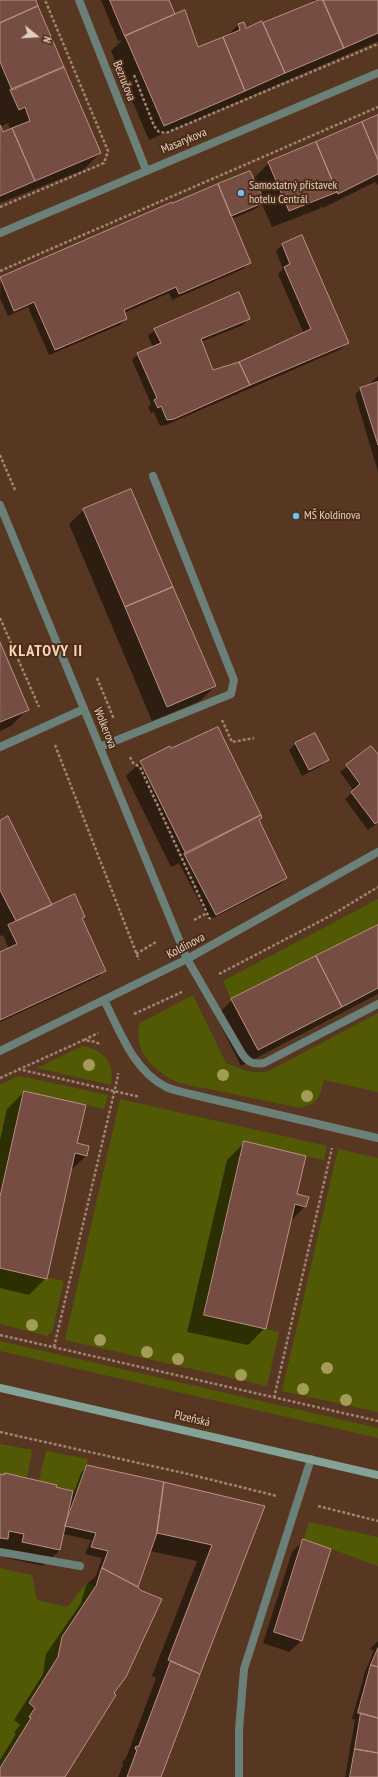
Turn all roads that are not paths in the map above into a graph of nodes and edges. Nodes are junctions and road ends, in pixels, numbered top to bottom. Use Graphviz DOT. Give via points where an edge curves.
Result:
graph roads {
  1 [pos="79,0"];
  2 [pos="378,73"];
  3 [pos="146,170"];
  4 [pos="0,233"];
  5 [pos="153,476"];
  6 [pos="0,506"];
  7 [pos="84,709"];
  8 [pos="0,746"];
  9 [pos="100,747"];
  10 [pos="378,852"];
  11 [pos="187,959"];
  12 [pos="104,1000"];
  13 [pos="378,1004"];
  14 [pos="0,1051"];
  15 [pos="378,1138"];
  16 [pos="0,1388"];
  17 [pos="311,1459"];
  18 [pos="378,1475"];
  19 [pos="0,1552"];
  20 [pos="80,1566"];
  21 [pos="239,1777"];
  1 -- 3 [label="street, Bezručova"];
  2 -- 3 [label="street, Masarykova"];
  3 -- 4 [label="street, Masarykova"];
  5 -- 9 [label="street" via="234,680 234,686 231,694"];
  6 -- 7 [label="street, Wolkerova"];
  7 -- 8 [label="street"];
  7 -- 9 [label="street, Wolkerova"];
  9 -- 11 [label="street, Wolkerova"];
  10 -- 11 [label="street, Koldinova"];
  11 -- 12 [label="street, Koldinova"];
  11 -- 13 [label="street, Wolkerova" via="245,1059 252,1064 264,1063"];
  12 -- 14 [label="street, Koldinova"];
  12 -- 15 [label="street" via="138,1063 149,1075 167,1087"];
  16 -- 17 [label="main road, Plzeňská"];
  17 -- 18 [label="main road, Plzeňská"];
  17 -- 21 [label="street" via="244,1669 239,1730"];
  19 -- 20 [label="street"];
}
